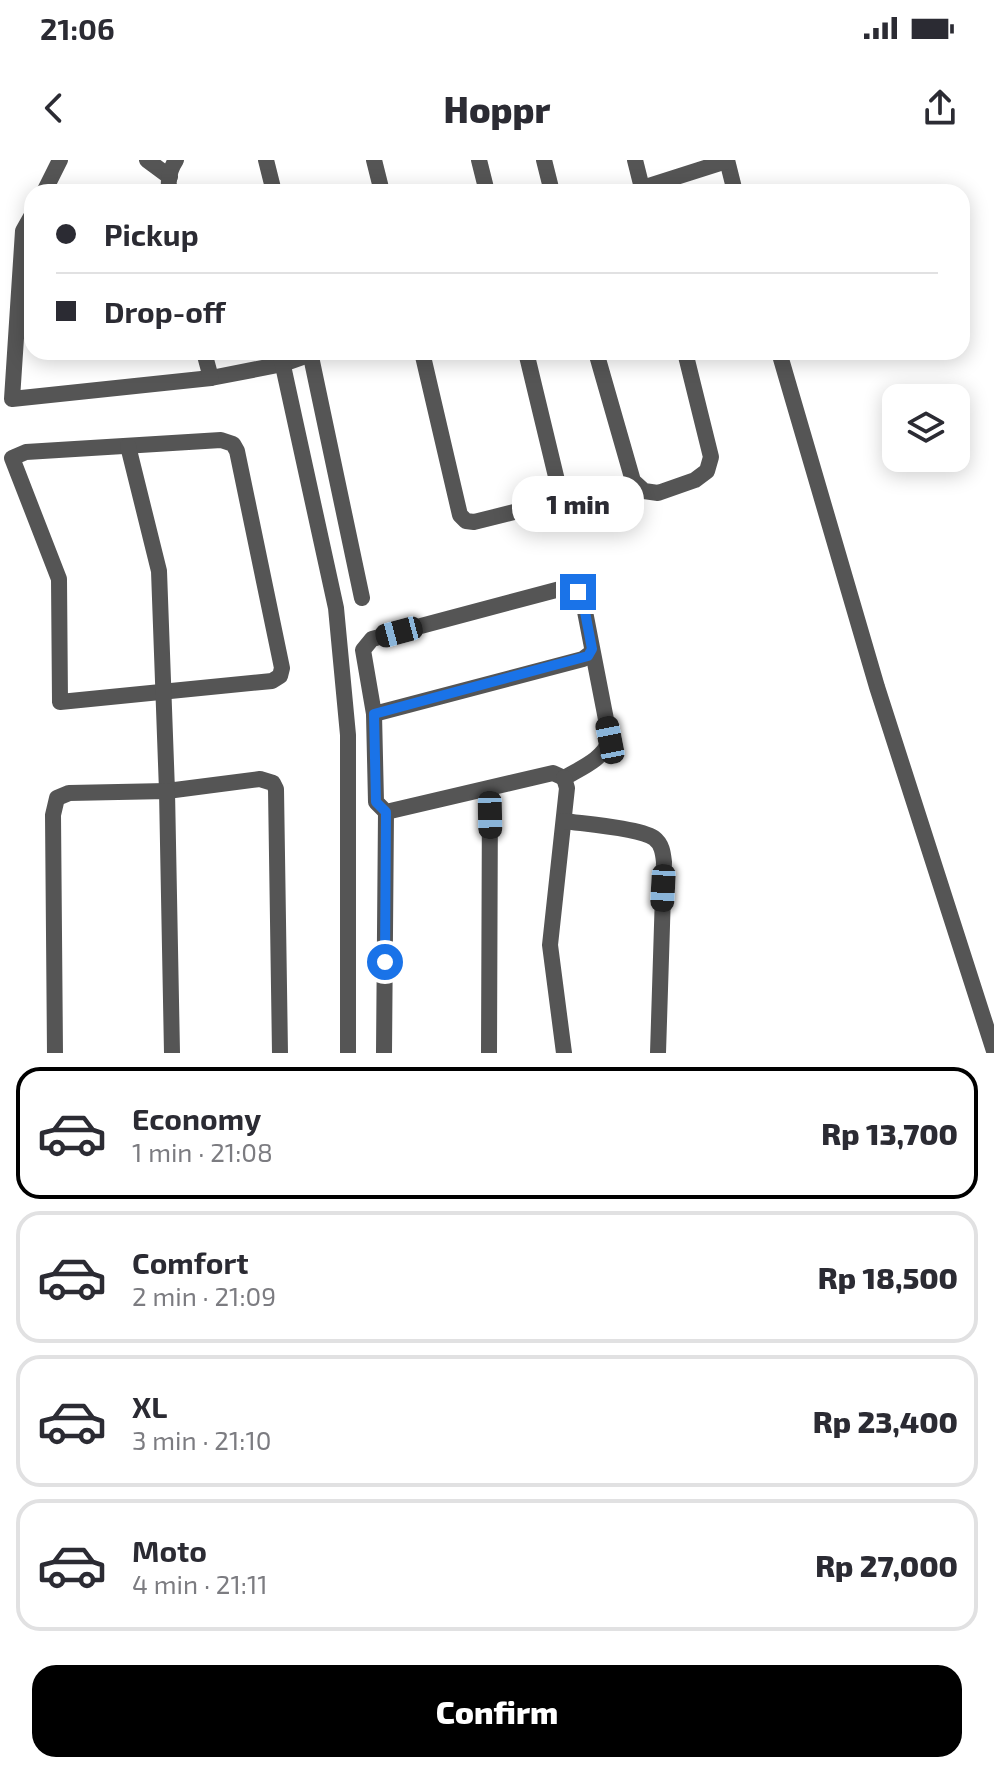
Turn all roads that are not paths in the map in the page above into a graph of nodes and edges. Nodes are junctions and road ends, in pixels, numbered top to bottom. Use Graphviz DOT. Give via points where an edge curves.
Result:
graph roads {
  1 [pos="60,160"];
  2 [pos="147,160"];
  3 [pos="176,160"];
  4 [pos="266,160"];
  5 [pos="374,160"];
  6 [pos="479,160"];
  7 [pos="544,160"];
  8 [pos="635,160"];
  9 [pos="727,161"];
  10 [pos="48,184"];
  11 [pos="170,184"];
  12 [pos="272,184"];
  13 [pos="380,184"];
  14 [pos="485,184"];
  15 [pos="550,184"];
  16 [pos="641,184"];
  17 [pos="660,184"];
  18 [pos="733,184"];
  19 [pos="24,319"];
  20 [pos="206,360"];
  21 [pos="275,360"];
  22 [pos="282,360"];
  23 [pos="314,360"];
  24 [pos="424,360"];
  25 [pos="528,360"];
  26 [pos="598,360"];
  27 [pos="687,360"];
  28 [pos="781,360"];
  29 [pos="211,378"];
  30 [pos="128,446"];
  31 [pos="362,598"];
  32 [pos="592,649"];
  33 [pos="164,690"];
  34 [pos="374,714"];
  35 [pos="564,778"];
  36 [pos="490,789"];
  37 [pos="167,791"];
  38 [pos="386,812"];
  39 [pos="564,821"];
  40 [pos="994,1051"];
  41 [pos="55,1053"];
  42 [pos="172,1053"];
  43 [pos="280,1053"];
  44 [pos="348,1053"];
  45 [pos="384,1053"];
  46 [pos="489,1053"];
  47 [pos="564,1053"];
  48 [pos="658,1053"];
  1 -- 10 [label="street"];
  2 -- 11 [label="street"];
  3 -- 11 [label="street"];
  4 -- 12 [label="street"];
  5 -- 13 [label="street"];
  6 -- 14 [label="street"];
  7 -- 15 [label="street"];
  8 -- 16 [label="street"];
  9 -- 17 [label="street"];
  9 -- 18 [label="street"];
  19 -- 29 [label="street" via="12,399"];
  20 -- 29 [label="street"];
  21 -- 29 [label="street"];
  22 -- 44 [label="street" via="337,624 348,735"];
  23 -- 31 [label="street"];
  24 -- 25 [label="street" via="460,515 474,522 555,502 560,493"];
  26 -- 27 [label="street" via="633,481 644,491 658,493 695,480 707,471 711,457"];
  28 -- 40 [label="street" via="877,687"];
  30 -- 33 [label="street" via="159,571"];
  30 -- 33 [label="street" via="221,440 233,444 282,668 272,681"];
  30 -- 33 [label="street" via="26,452 15,455 12,463 59,579 60,702"];
  32 -- 34 [label="street" via="583,659"];
  32 -- 34 [label="street" via="582,596 570,588 372,639 362,654"];
  32 -- 35 [label="street" via="610,740 597,760"];
  33 -- 37 [label="street"];
  34 -- 38 [label="street" via="376,802"];
  35 -- 36 [label="street" via="553,773"];
  35 -- 39 [label="street"];
  36 -- 38 [label="street"];
  36 -- 46 [label="street"];
  37 -- 41 [label="street" via="69,793 57,798"];
  37 -- 42 [label="street"];
  37 -- 43 [label="street" via="260,779 273,783"];
  38 -- 45 [label="street"];
  39 -- 47 [label="street" via="550,945"];
  39 -- 48 [label="street" via="642,833 662,848"];
}
